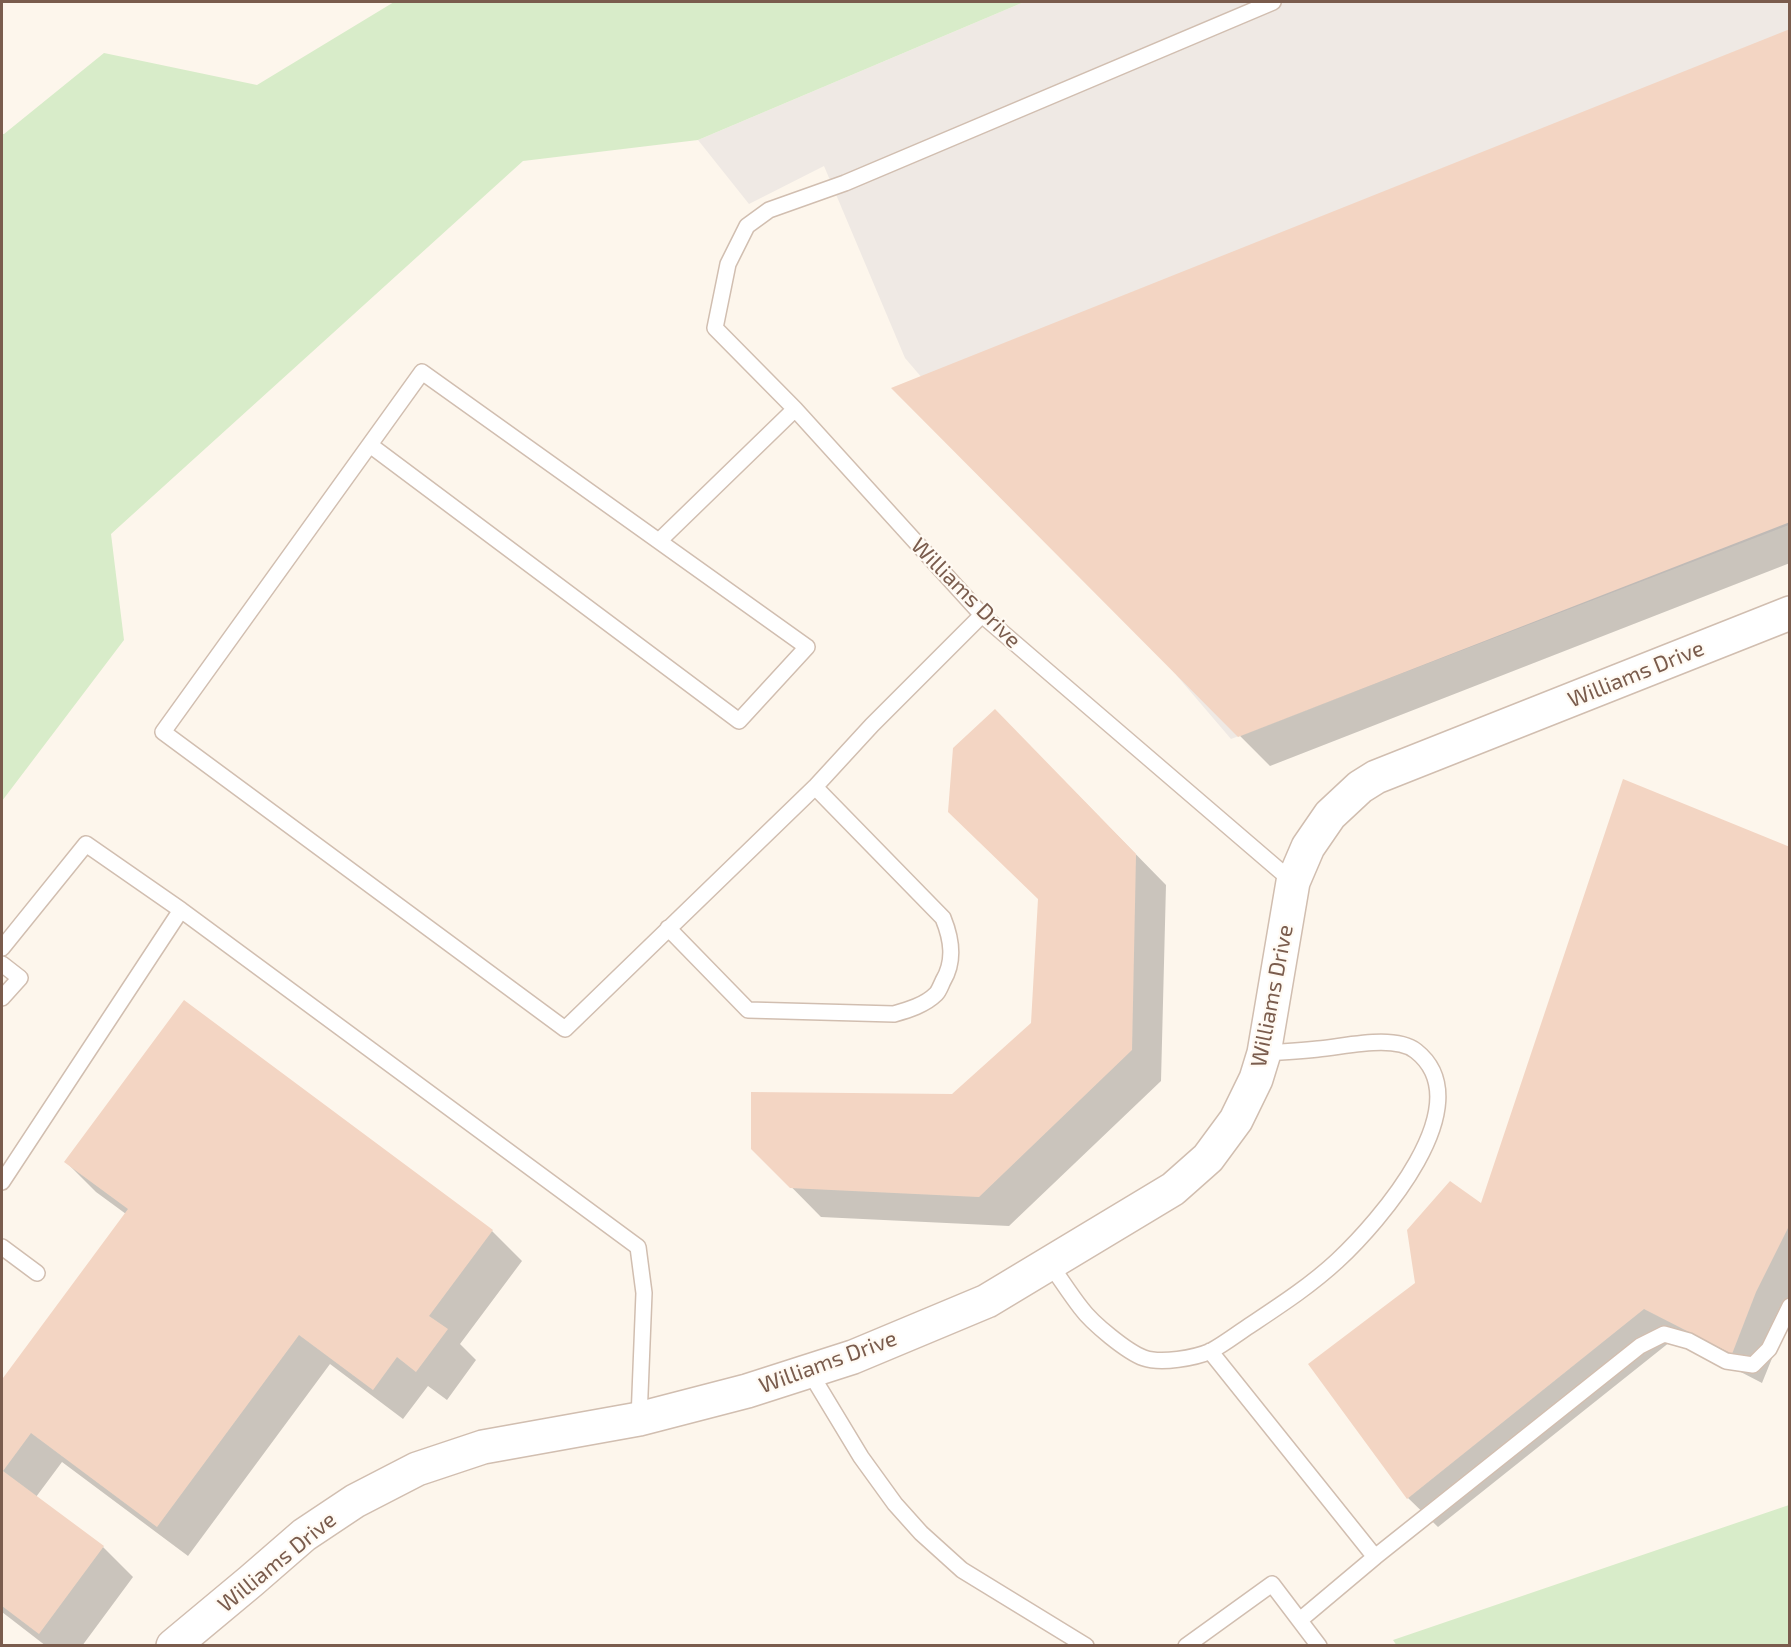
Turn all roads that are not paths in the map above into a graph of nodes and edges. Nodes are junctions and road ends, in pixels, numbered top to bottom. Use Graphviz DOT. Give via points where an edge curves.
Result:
graph roads {
  1 [pos="1273,2"];
  2 [pos="795,409"];
  3 [pos="370,445"];
  4 [pos="659,541"];
  5 [pos="1790,613"];
  6 [pos="981,615"];
  7 [pos="815,788"];
  8 [pos="1293,882"];
  9 [pos="181,910"];
  10 [pos="668,928"];
  11 [pos="2,948"];
  12 [pos="2,964"];
  13 [pos="2,998"];
  14 [pos="1264,1053"];
  15 [pos="2,1182"];
  16 [pos="2,1247"];
  17 [pos="1049,1263"];
  18 [pos="37,1273"];
  19 [pos="1790,1306"];
  20 [pos="1210,1351"];
  21 [pos="809,1371"];
  22 [pos="639,1419"];
  23 [pos="1376,1557"];
  24 [pos="1300,1620"];
  25 [pos="173,1646"];
  26 [pos="1086,1646"];
  27 [pos="1186,1646"];
  28 [pos="1319,1646"];
  1 -- 2 [label="lane, Williams Drive" via="845,183 769,210 747,226 728,264 715,328"];
  2 -- 4 [label="lane"];
  2 -- 6 [label="lane, Williams Drive"];
  3 -- 4 [label="lane" via="422,372"];
  3 -- 4 [label="lane" via="739,722 807,647"];
  3 -- 10 [label="lane" via="163,732 564,1029"];
  5 -- 8 [label="street, Williams Drive" via="1377,777 1330,815 1308,847"];
  6 -- 7 [label="lane"];
  6 -- 8 [label="lane, Williams Drive"];
  7 -- 10 [label="lane"];
  7 -- 10 [label="lane" via="943,918 952,954 948,972 935,994 913,1009 894,1014 748,1010"];
  8 -- 14 [label="street, Williams Drive"];
  9 -- 11 [label="lane" via="87,844"];
  9 -- 15 [label="lane"];
  9 -- 22 [label="lane" via="638,1247 644,1293"];
  12 -- 13 [label="lane" via="20,978"];
  14 -- 17 [label="street, Williams Drive" via="1236,1120 1208,1158 1173,1189"];
  14 -- 20 [label="lane" via="1402,1044 1415,1050 1437,1079 1437,1108 1429,1138 1408,1177 1374,1223 1336,1262 1284,1303"];
  16 -- 18 [label="lane"];
  17 -- 20 [label="lane" via="1082,1310 1120,1344 1145,1359 1169,1362"];
  17 -- 21 [label="street, Williams Drive" via="987,1301 853,1357"];
  19 -- 23 [label="lane" via="1769,1349 1753,1365 1726,1362 1689,1341 1664,1334 1640,1346"];
  20 -- 23 [label="lane"];
  21 -- 22 [label="street, Williams Drive"];
  21 -- 26 [label="lane" via="861,1457 921,1533 962,1570"];
  22 -- 25 [label="street, Williams Drive" via="483,1447 417,1469 354,1501 304,1535"];
  23 -- 24 [label="lane"];
  24 -- 27 [label="lane" via="1272,1584"];
  24 -- 28 [label="lane"];
}
